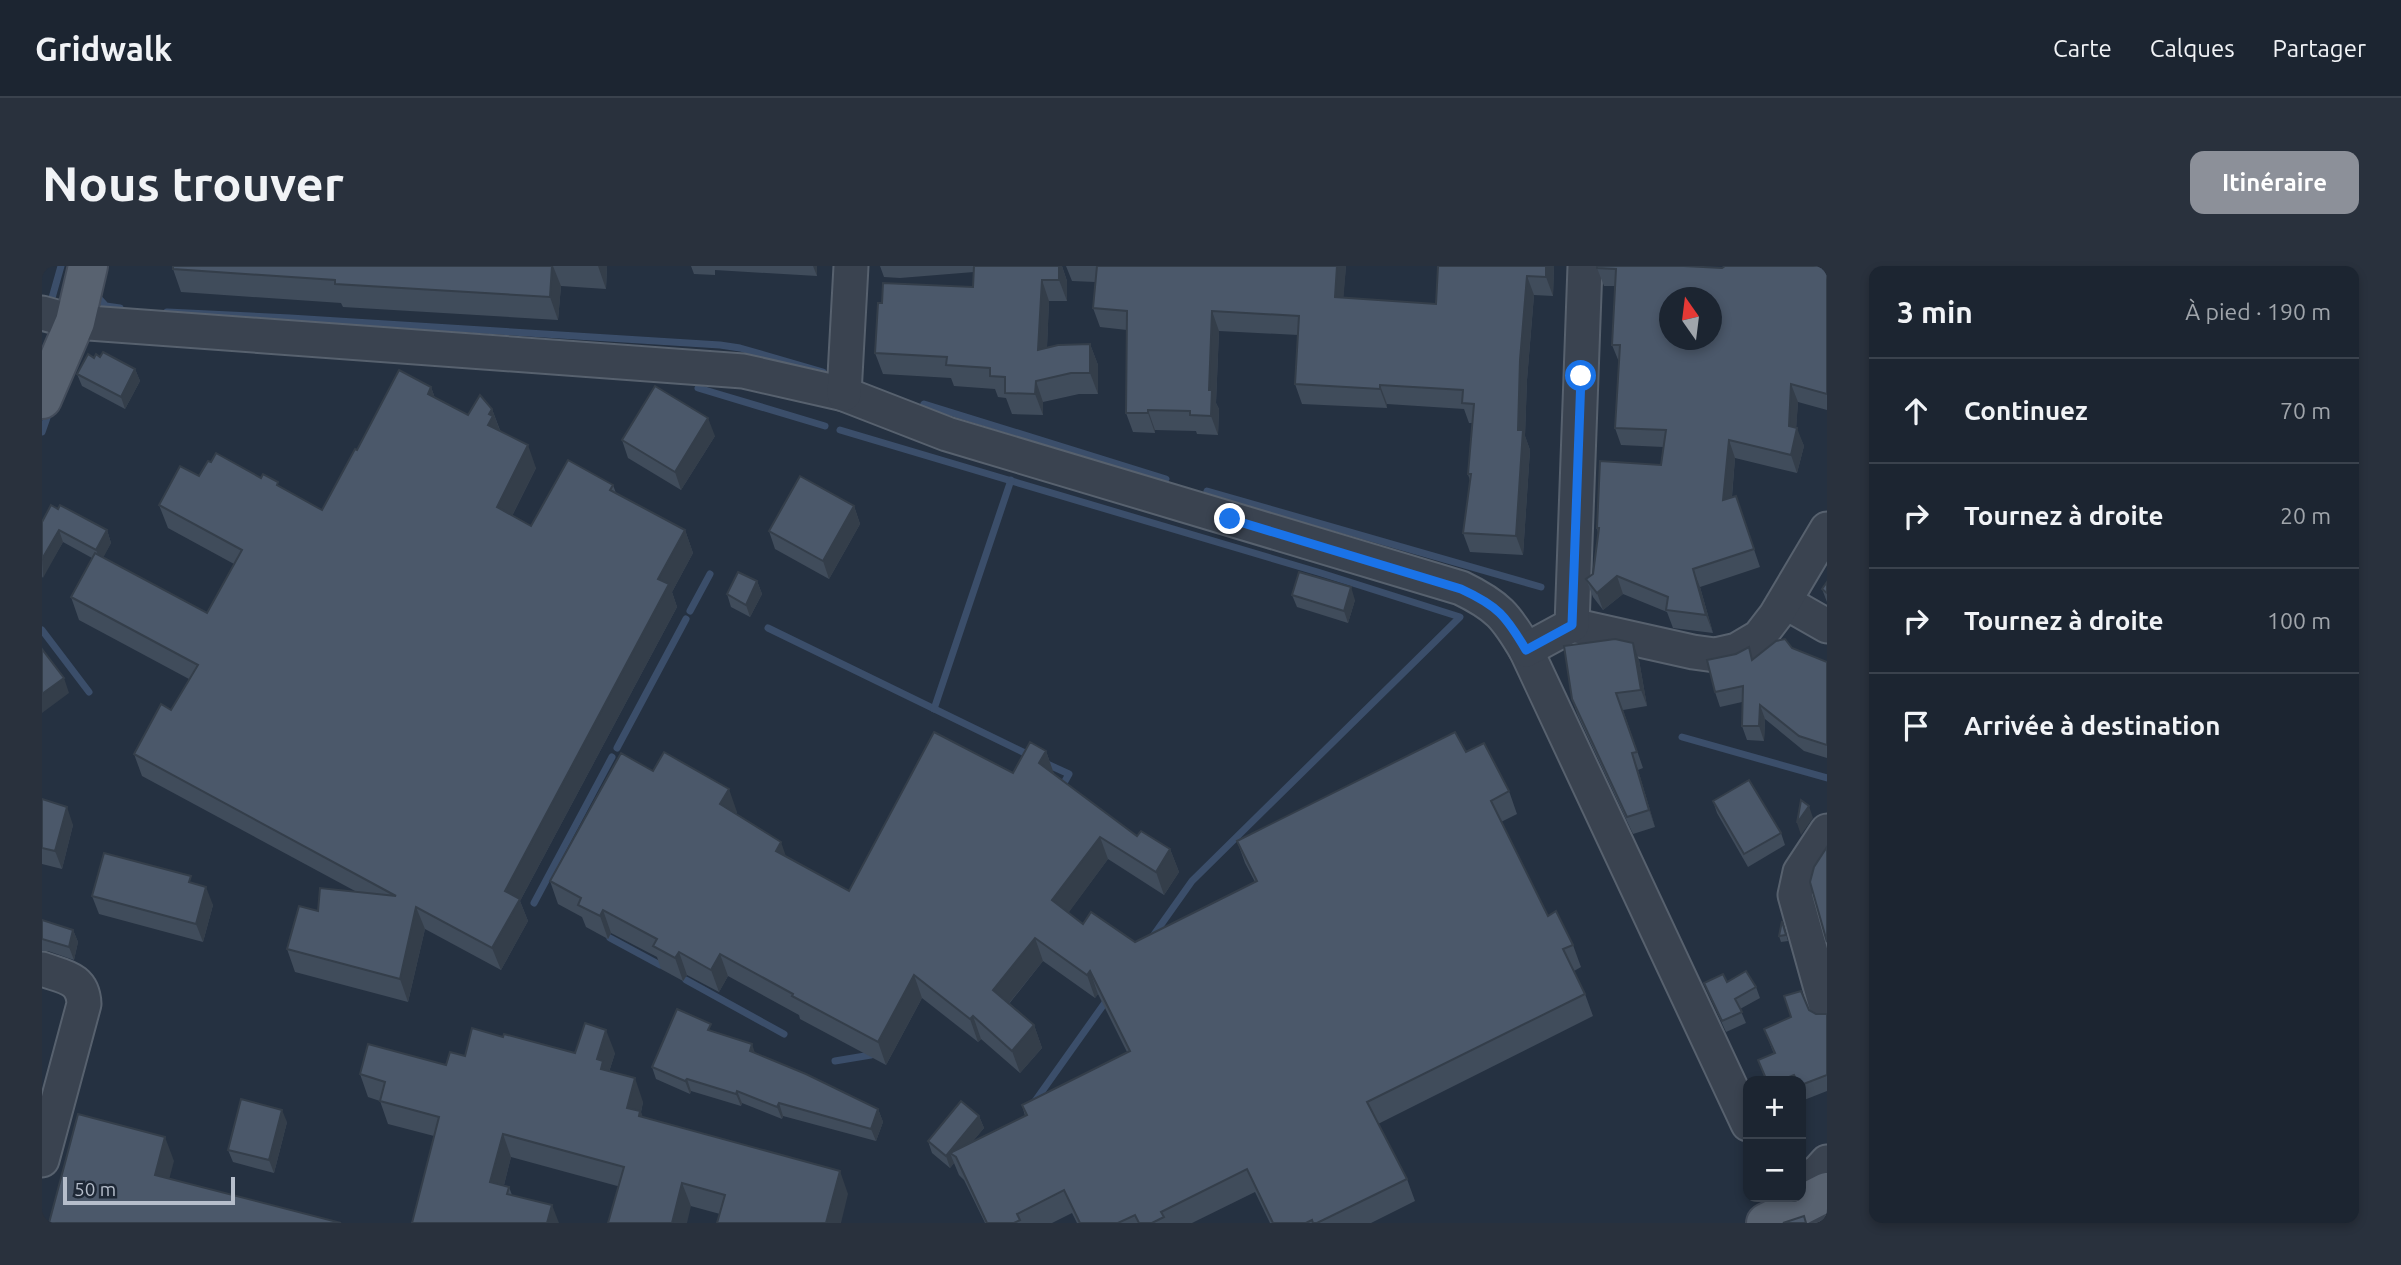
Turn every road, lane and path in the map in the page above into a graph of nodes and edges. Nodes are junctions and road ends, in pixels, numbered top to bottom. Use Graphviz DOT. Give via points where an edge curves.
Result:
graph roads {
  1 [pos="88,266"];
  2 [pos="851,266"];
  3 [pos="1585,266"];
  4 [pos="58,318"];
  5 [pos="844,394"];
  6 [pos="42,399"];
  7 [pos="1827,529"];
  8 [pos="1785,602"];
  9 [pos="1572,625"];
  10 [pos="1827,626"];
  11 [pos="1526,650"];
  12 [pos="1827,831"];
  13 [pos="42,969"];
  14 [pos="1827,1010"];
  15 [pos="1743,1113"];
  16 [pos="42,1160"];
  17 [pos="1827,1162"];
  18 [pos="1801,1203"];
  1 -- 4 [label="main road"];
  2 -- 5 [label="street"];
  3 -- 9 [label="street"];
  4 -- 5 [label="street" via="710,367"];
  4 -- 6 [label="main road"];
  5 -- 11 [label="street" via="947,434 1461,589 1486,600 1508,618"];
  7 -- 8 [label="street"];
  8 -- 9 [label="street" via="1759,637 1737,650 1715,655"];
  8 -- 10 [label="street"];
  9 -- 11 [label="street"];
  11 -- 15 [label="street"];
  12 -- 14 [label="street" via="1800,872 1795,895"];
  13 -- 16 [label="street" via="76,981 84,1004"];
  17 -- 18 [label="street"];
}
